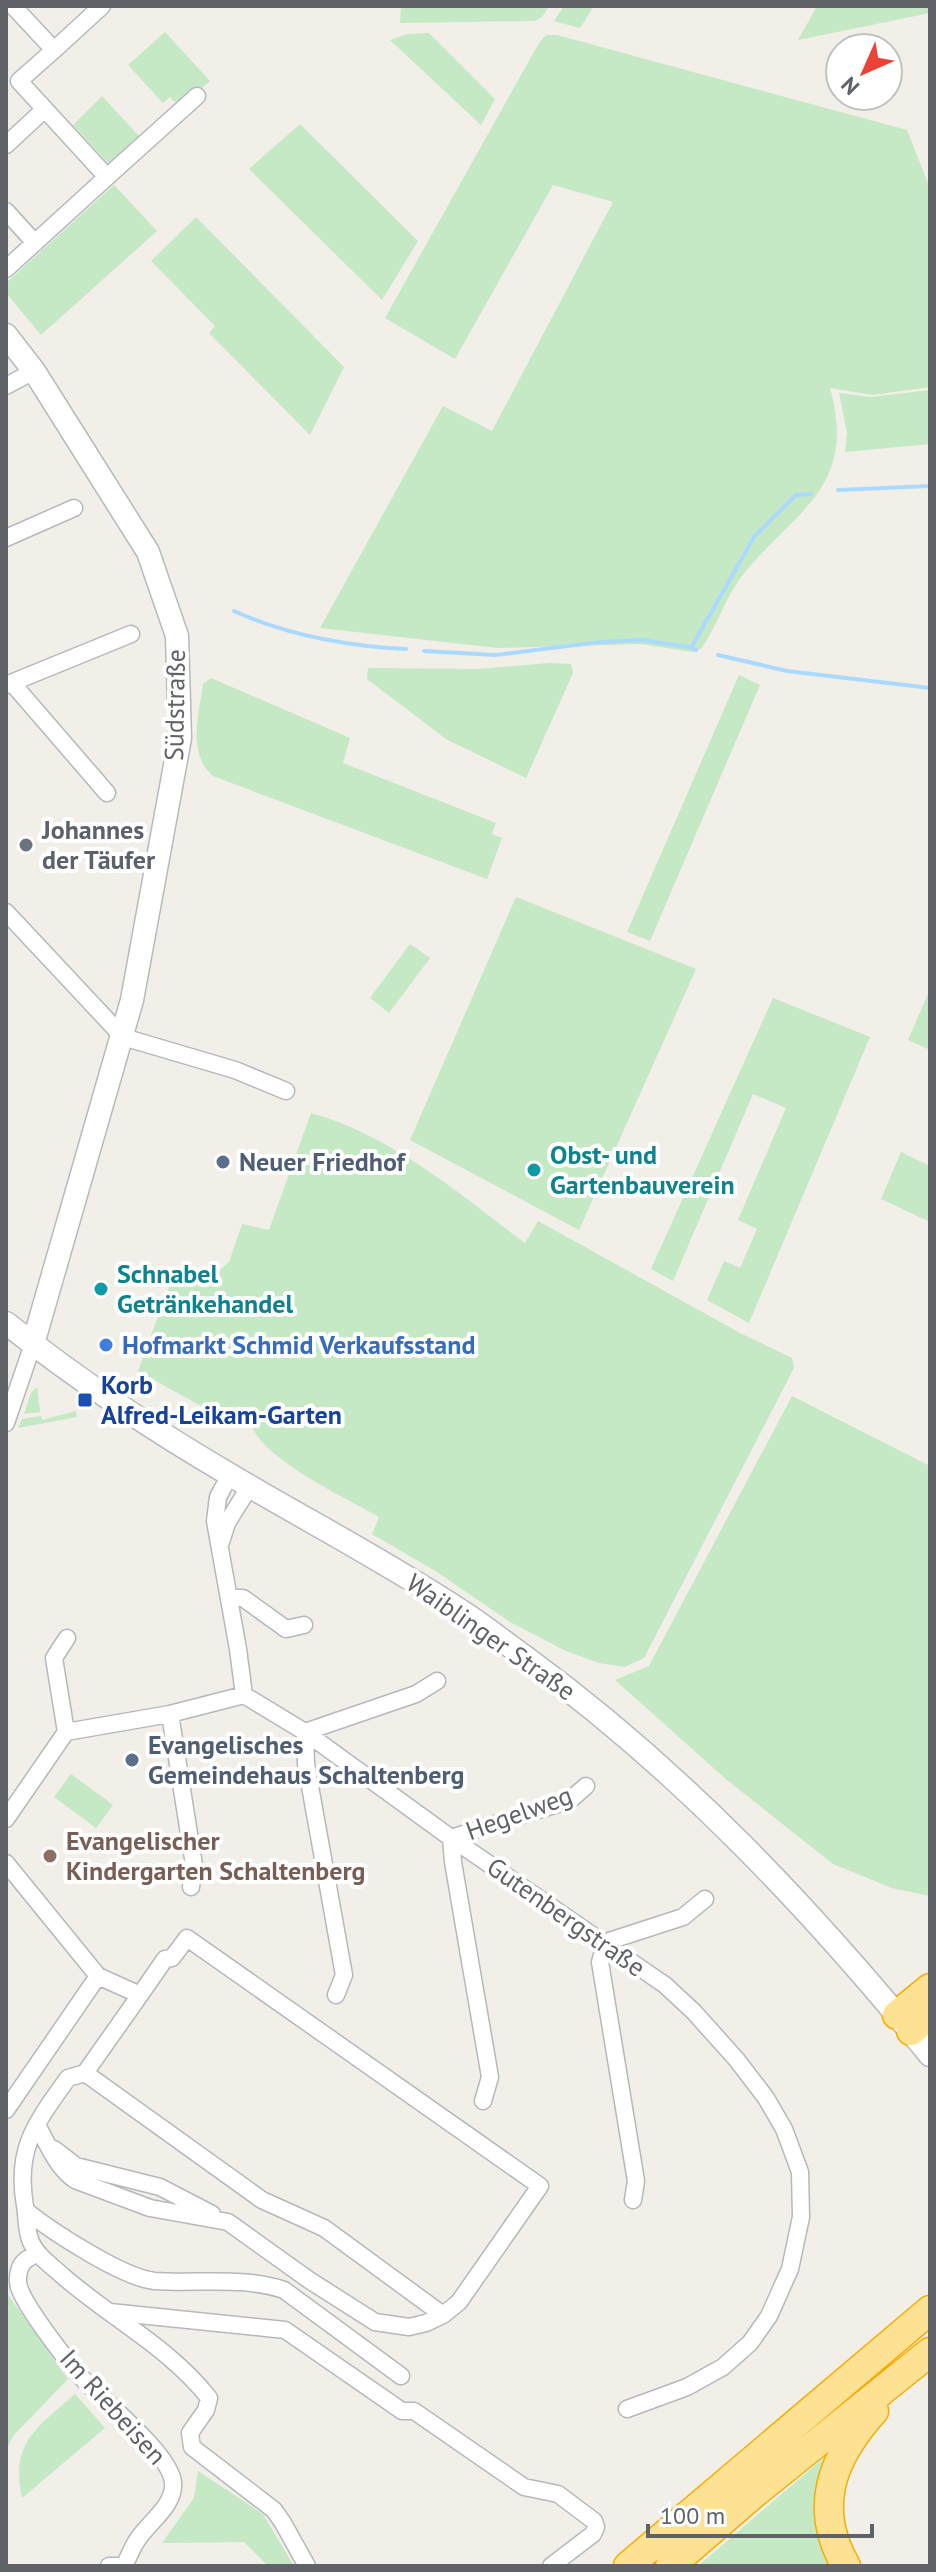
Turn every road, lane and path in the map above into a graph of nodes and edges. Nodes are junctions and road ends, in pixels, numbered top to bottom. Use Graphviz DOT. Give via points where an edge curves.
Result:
graph roads {
  1 [pos="13,6"];
  2 [pos="102,6"];
  3 [pos="54,50"];
  4 [pos="197,96"];
  5 [pos="45,109"];
  6 [pos="6,145"];
  7 [pos="107,177"];
  8 [pos="6,211"];
  9 [pos="35,243"];
  10 [pos="6,269"];
  11 [pos="6,335"];
  12 [pos="34,371"];
  13 [pos="6,386"];
  14 [pos="74,508"];
  15 [pos="6,538"];
  16 [pos="131,634"];
  17 [pos="9,684"];
  18 [pos="107,793"];
  19 [pos="6,912"];
  20 [pos="123,1037"];
  21 [pos="286,1091"];
  22 [pos="6,1323"];
  23 [pos="33,1344"];
  24 [pos="6,1421"];
  25 [pos="240,1480"];
  26 [pos="229,1598"];
  27 [pos="304,1625"];
  28 [pos="67,1638"];
  29 [pos="437,1681"];
  30 [pos="244,1695"];
  31 [pos="170,1714"];
  32 [pos="66,1732"];
  33 [pos="305,1732"];
  34 [pos="586,1786"];
  35 [pos="6,1819"];
  36 [pos="451,1838"];
  37 [pos="6,1863"];
  38 [pos="191,1887"];
  39 [pos="705,1899"];
  40 [pos="606,1942"];
  41 [pos="98,1976"];
  42 [pos="930,1988"];
  43 [pos="140,1995"];
  44 [pos="336,1995"];
  45 [pos="913,2020"];
  46 [pos="930,2055"];
  47 [pos="85,2073"];
  48 [pos="483,2101"];
  49 [pos="6,2110"];
  50 [pos="37,2125"];
  51 [pos="633,2200"];
  52 [pos="26,2211"];
  53 [pos="37,2253"];
  54 [pos="930,2310"];
  55 [pos="108,2312"];
  56 [pos="443,2315"];
  57 [pos="919,2361"];
  58 [pos="401,2376"];
  59 [pos="627,2409"];
  60 [pos="109,2566"];
  61 [pos="123,2566"];
  62 [pos="307,2566"];
  63 [pos="551,2566"];
  64 [pos="628,2566"];
  65 [pos="670,2566"];
  66 [pos="846,2566"];
  1 -- 3 [label="street"];
  2 -- 3 [label="street"];
  3 -- 5 [label="street" via="19,81"];
  4 -- 7 [label="street"];
  5 -- 6 [label="street"];
  5 -- 7 [label="street"];
  7 -- 9 [label="street"];
  8 -- 9 [label="street"];
  9 -- 10 [label="street"];
  11 -- 12 [label="street, Südstraße"];
  12 -- 13 [label="street"];
  12 -- 20 [label="street, Südstraße" via="148,552 177,636 180,738"];
  14 -- 15 [label="street"];
  16 -- 17 [label="street"];
  17 -- 18 [label="street"];
  19 -- 20 [label="street"];
  20 -- 21 [label="street"];
  20 -- 23 [label="street, Südstraße"];
  22 -- 23 [label="street, Waiblinger Straße"];
  23 -- 24 [label="street"];
  23 -- 25 [label="street, Waiblinger Straße"];
  25 -- 26 [label="street" via="218,1497 215,1508"];
  25 -- 45 [label="street, Waiblinger Straße" via="463,1612 579,1696 724,1825"];
  26 -- 27 [label="street" via="243,1598 286,1629"];
  26 -- 30 [label="street"];
  28 -- 32 [label="street" via="54,1658"];
  29 -- 33 [label="street" via="416,1694"];
  30 -- 31 [label="street"];
  30 -- 33 [label="street, Gutenbergstraße"];
  31 -- 32 [label="street"];
  31 -- 38 [label="street" via="194,1865"];
  32 -- 35 [label="street"];
  33 -- 36 [label="street, Gutenbergstraße"];
  33 -- 44 [label="street" via="306,1764 344,1975"];
  34 -- 36 [label="street, Hegelweg" via="570,1800"];
  36 -- 40 [label="street, Gutenbergstraße"];
  36 -- 48 [label="street" via="490,2077"];
  37 -- 41 [label="street"];
  39 -- 40 [label="street" via="683,1917"];
  40 -- 51 [label="street" via="600,1962 636,2181"];
  40 -- 59 [label="street, Gutenbergstraße" via="694,2012 766,2098 793,2149 802,2200 790,2269 750,2343 723,2367 687,2387"];
  41 -- 43 [label="street"];
  41 -- 49 [label="street"];
  42 -- 45 [label="highway"];
  43 -- 47 [label="street"];
  43 -- 56 [label="street" via="187,1938 540,2186 459,2302"];
  45 -- 46 [label="street, Waiblinger Straße"];
  47 -- 50 [label="street" via="68,2078"];
  47 -- 56 [label="street" via="262,2200 324,2228"];
  50 -- 52 [label="street" via="22,2160"];
  50 -- 56 [label="street" via="75,2180 150,2208 228,2222 375,2322 409,2327"];
  52 -- 53 [label="street" via="29,2239"];
  52 -- 58 [label="street" via="142,2278 262,2283 284,2290"];
  53 -- 55 [label="street"];
  53 -- 61 [label="street, Im Riebeisen" via="22,2263 18,2276 26,2301 81,2376 169,2467 171,2495"];
  54 -- 64 [label="highway"];
  55 -- 62 [label="street" via="191,2375 209,2398 190,2433 192,2447 274,2510"];
  55 -- 63 [label="street" via="285,2330 524,2487 558,2494 594,2521 593,2534"];
  57 -- 65 [label="highway"];
  57 -- 66 [label="highway" via="851,2439 834,2472 831,2523"];
  60 -- 61 [label="street, Im Riebeisen"];
}
